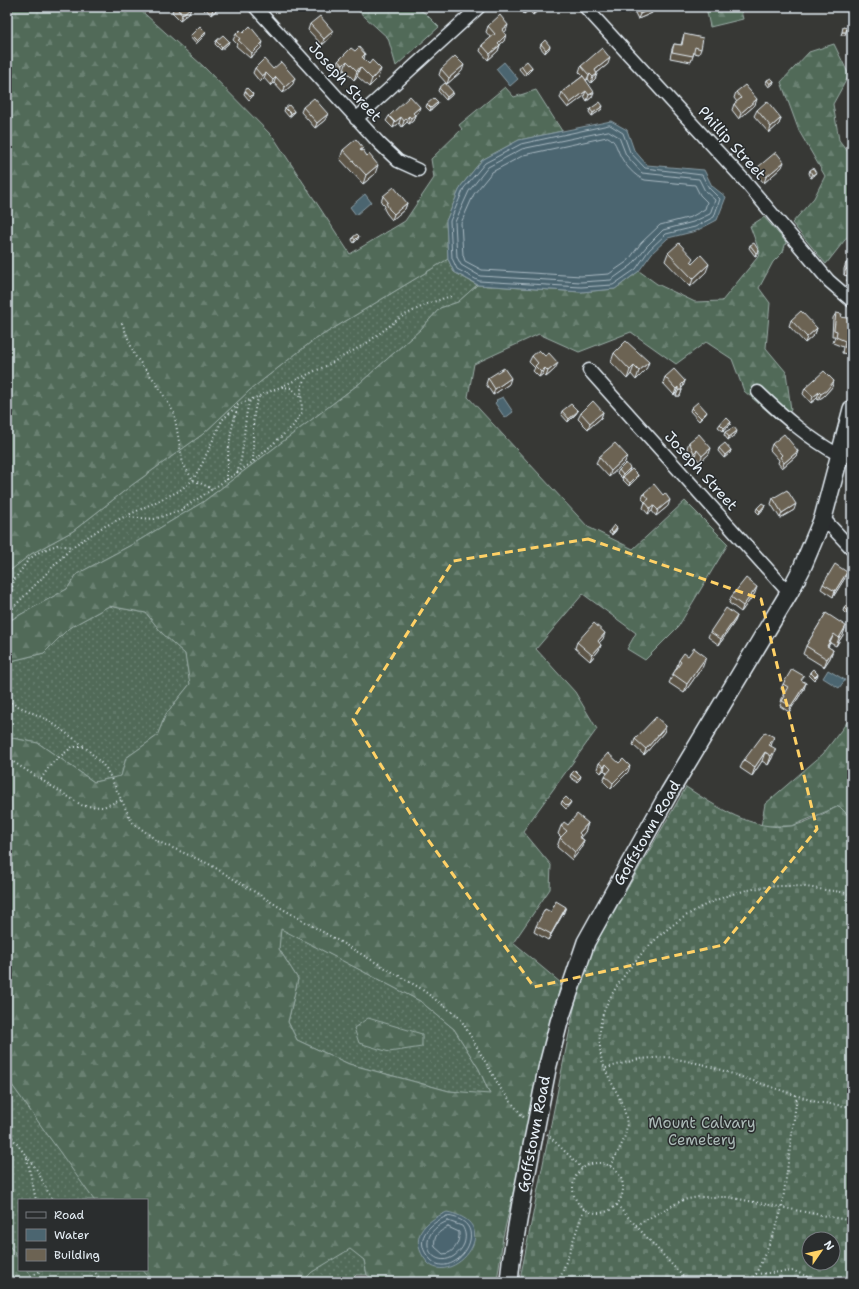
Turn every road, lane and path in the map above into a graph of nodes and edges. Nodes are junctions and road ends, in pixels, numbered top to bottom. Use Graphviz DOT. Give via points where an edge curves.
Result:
graph roads {
  1 [pos="255,7"];
  2 [pos="479,7"];
  3 [pos="585,7"];
  4 [pos="356,119"];
  5 [pos="418,170"];
  6 [pos="451,296"];
  7 [pos="852,302"];
  8 [pos="122,323"];
  9 [pos="589,370"];
  10 [pos="308,375"];
  11 [pos="281,387"];
  12 [pos="758,392"];
  13 [pos="260,396"];
  14 [pos="302,399"];
  15 [pos="250,400"];
  16 [pos="238,404"];
  17 [pos="852,409"];
  18 [pos="845,447"];
  19 [pos="253,462"];
  20 [pos="237,473"];
  21 [pos="192,480"];
  22 [pos="227,480"];
  23 [pos="213,489"];
  24 [pos="124,517"];
  25 [pos="823,518"];
  26 [pos="72,547"];
  27 [pos="852,549"];
  28 [pos="12,587"];
  29 [pos="7,592"];
  30 [pos="789,593"];
  31 [pos="7,606"];
  32 [pos="7,614"];
  33 [pos="7,701"];
  34 [pos="84,747"];
  35 [pos="7,758"];
  36 [pos="41,779"];
  37 [pos="121,800"];
  38 [pos="852,895"];
  39 [pos="606,1068"];
  40 [pos="797,1096"];
  41 [pos="852,1107"];
  42 [pos="536,1126"];
  43 [pos="7,1131"];
  44 [pos="27,1157"];
  45 [pos="610,1166"];
  46 [pos="582,1168"];
  47 [pos="36,1199"];
  48 [pos="52,1199"];
  49 [pos="617,1205"];
  50 [pos="782,1208"];
  51 [pos="584,1209"];
  52 [pos="852,1221"];
  53 [pos="636,1225"];
  54 [pos="40,1271"];
  55 [pos="93,1271"];
  56 [pos="35,1274"];
  57 [pos="756,1274"];
  58 [pos="103,1282"];
  59 [pos="359,1282"];
  60 [pos="365,1282"];
  61 [pos="509,1282"];
  62 [pos="559,1282"];
  63 [pos="688,1282"];
  64 [pos="747,1282"];
  65 [pos="820,1282"];
  1 -- 4 [label="street, Joseph Street"];
  2 -- 4 [label="street"];
  3 -- 7 [label="street, Phillip Street" via="743,179 829,282"];
  4 -- 5 [label="street, Joseph Street" via="398,161"];
  6 -- 10 [label="path" via="401,317 367,343"];
  8 -- 21 [label="path" via="135,356 157,384 174,412 182,464"];
  9 -- 30 [label="street, Joseph Street"];
  10 -- 11 [label="path"];
  10 -- 14 [label="path" via="301,389"];
  11 -- 13 [label="path"];
  11 -- 14 [label="path" via="292,388"];
  12 -- 18 [label="street" via="792,425 822,446"];
  13 -- 15 [label="path"];
  13 -- 19 [label="path" via="253,418"];
  14 -- 19 [label="path" via="302,412 293,426"];
  15 -- 16 [label="path"];
  15 -- 20 [label="path" via="244,416 244,443"];
  16 -- 21 [label="path" via="222,420"];
  16 -- 22 [label="path" via="231,426"];
  17 -- 18 [label="main road, Goffstown Road"];
  18 -- 25 [label="main road, Goffstown Road"];
  19 -- 20 [label="path"];
  20 -- 22 [label="path"];
  21 -- 23 [label="path"];
  21 -- 24 [label="path" via="179,491"];
  22 -- 23 [label="path"];
  23 -- 24 [label="path" via="181,510 154,519"];
  24 -- 26 [label="path"];
  25 -- 27 [label="street"];
  25 -- 30 [label="main road, Goffstown Road"];
  26 -- 28 [label="path" via="57,545 29,559"];
  26 -- 32 [label="path"];
  28 -- 29 [label="path"];
  28 -- 31 [label="path"];
  30 -- 42 [label="main road, Goffstown Road" via="694,750 586,942 559,1022"];
  33 -- 34 [label="path" via="48,720"];
  34 -- 36 [label="path" via="72,747 51,764"];
  34 -- 37 [label="path" via="106,768"];
  35 -- 36 [label="path"];
  36 -- 37 [label="path" via="83,806 103,808"];
  37 -- 42 [label="path" via="132,822 159,842 209,864 420,988 460,1018 501,1089 523,1118"];
  38 -- 39 [label="path" via="802,886 758,888 731,895 694,910 658,935 637,958 606,1004 600,1030 601,1058"];
  39 -- 40 [label="path" via="639,1059 667,1057 706,1065"];
  39 -- 45 [label="path" via="621,1103 627,1130"];
  40 -- 41 [label="path" via="816,1102"];
  40 -- 50 [label="path"];
  42 -- 46 [label="path"];
  42 -- 61 [label="main road, Goffstown Road"];
  43 -- 44 [label="path"];
  44 -- 47 [label="path"];
  44 -- 48 [label="path" via="37,1170"];
  45 -- 46 [label="path" via="596,1163"];
  45 -- 49 [label="path" via="623,1184"];
  46 -- 51 [label="path" via="577,1174 573,1189 578,1204"];
  49 -- 51 [label="path" via="612,1210 598,1214"];
  49 -- 53 [label="path"];
  50 -- 52 [label="path"];
  50 -- 53 [label="path" via="728,1197 699,1197 683,1200"];
  50 -- 57 [label="path"];
  51 -- 62 [label="path"];
  53 -- 63 [label="path"];
  54 -- 56 [label="path"];
  55 -- 58 [label="path"];
  57 -- 64 [label="path"];
  57 -- 65 [label="path" via="794,1271"];
  59 -- 60 [label="lane"];
}
